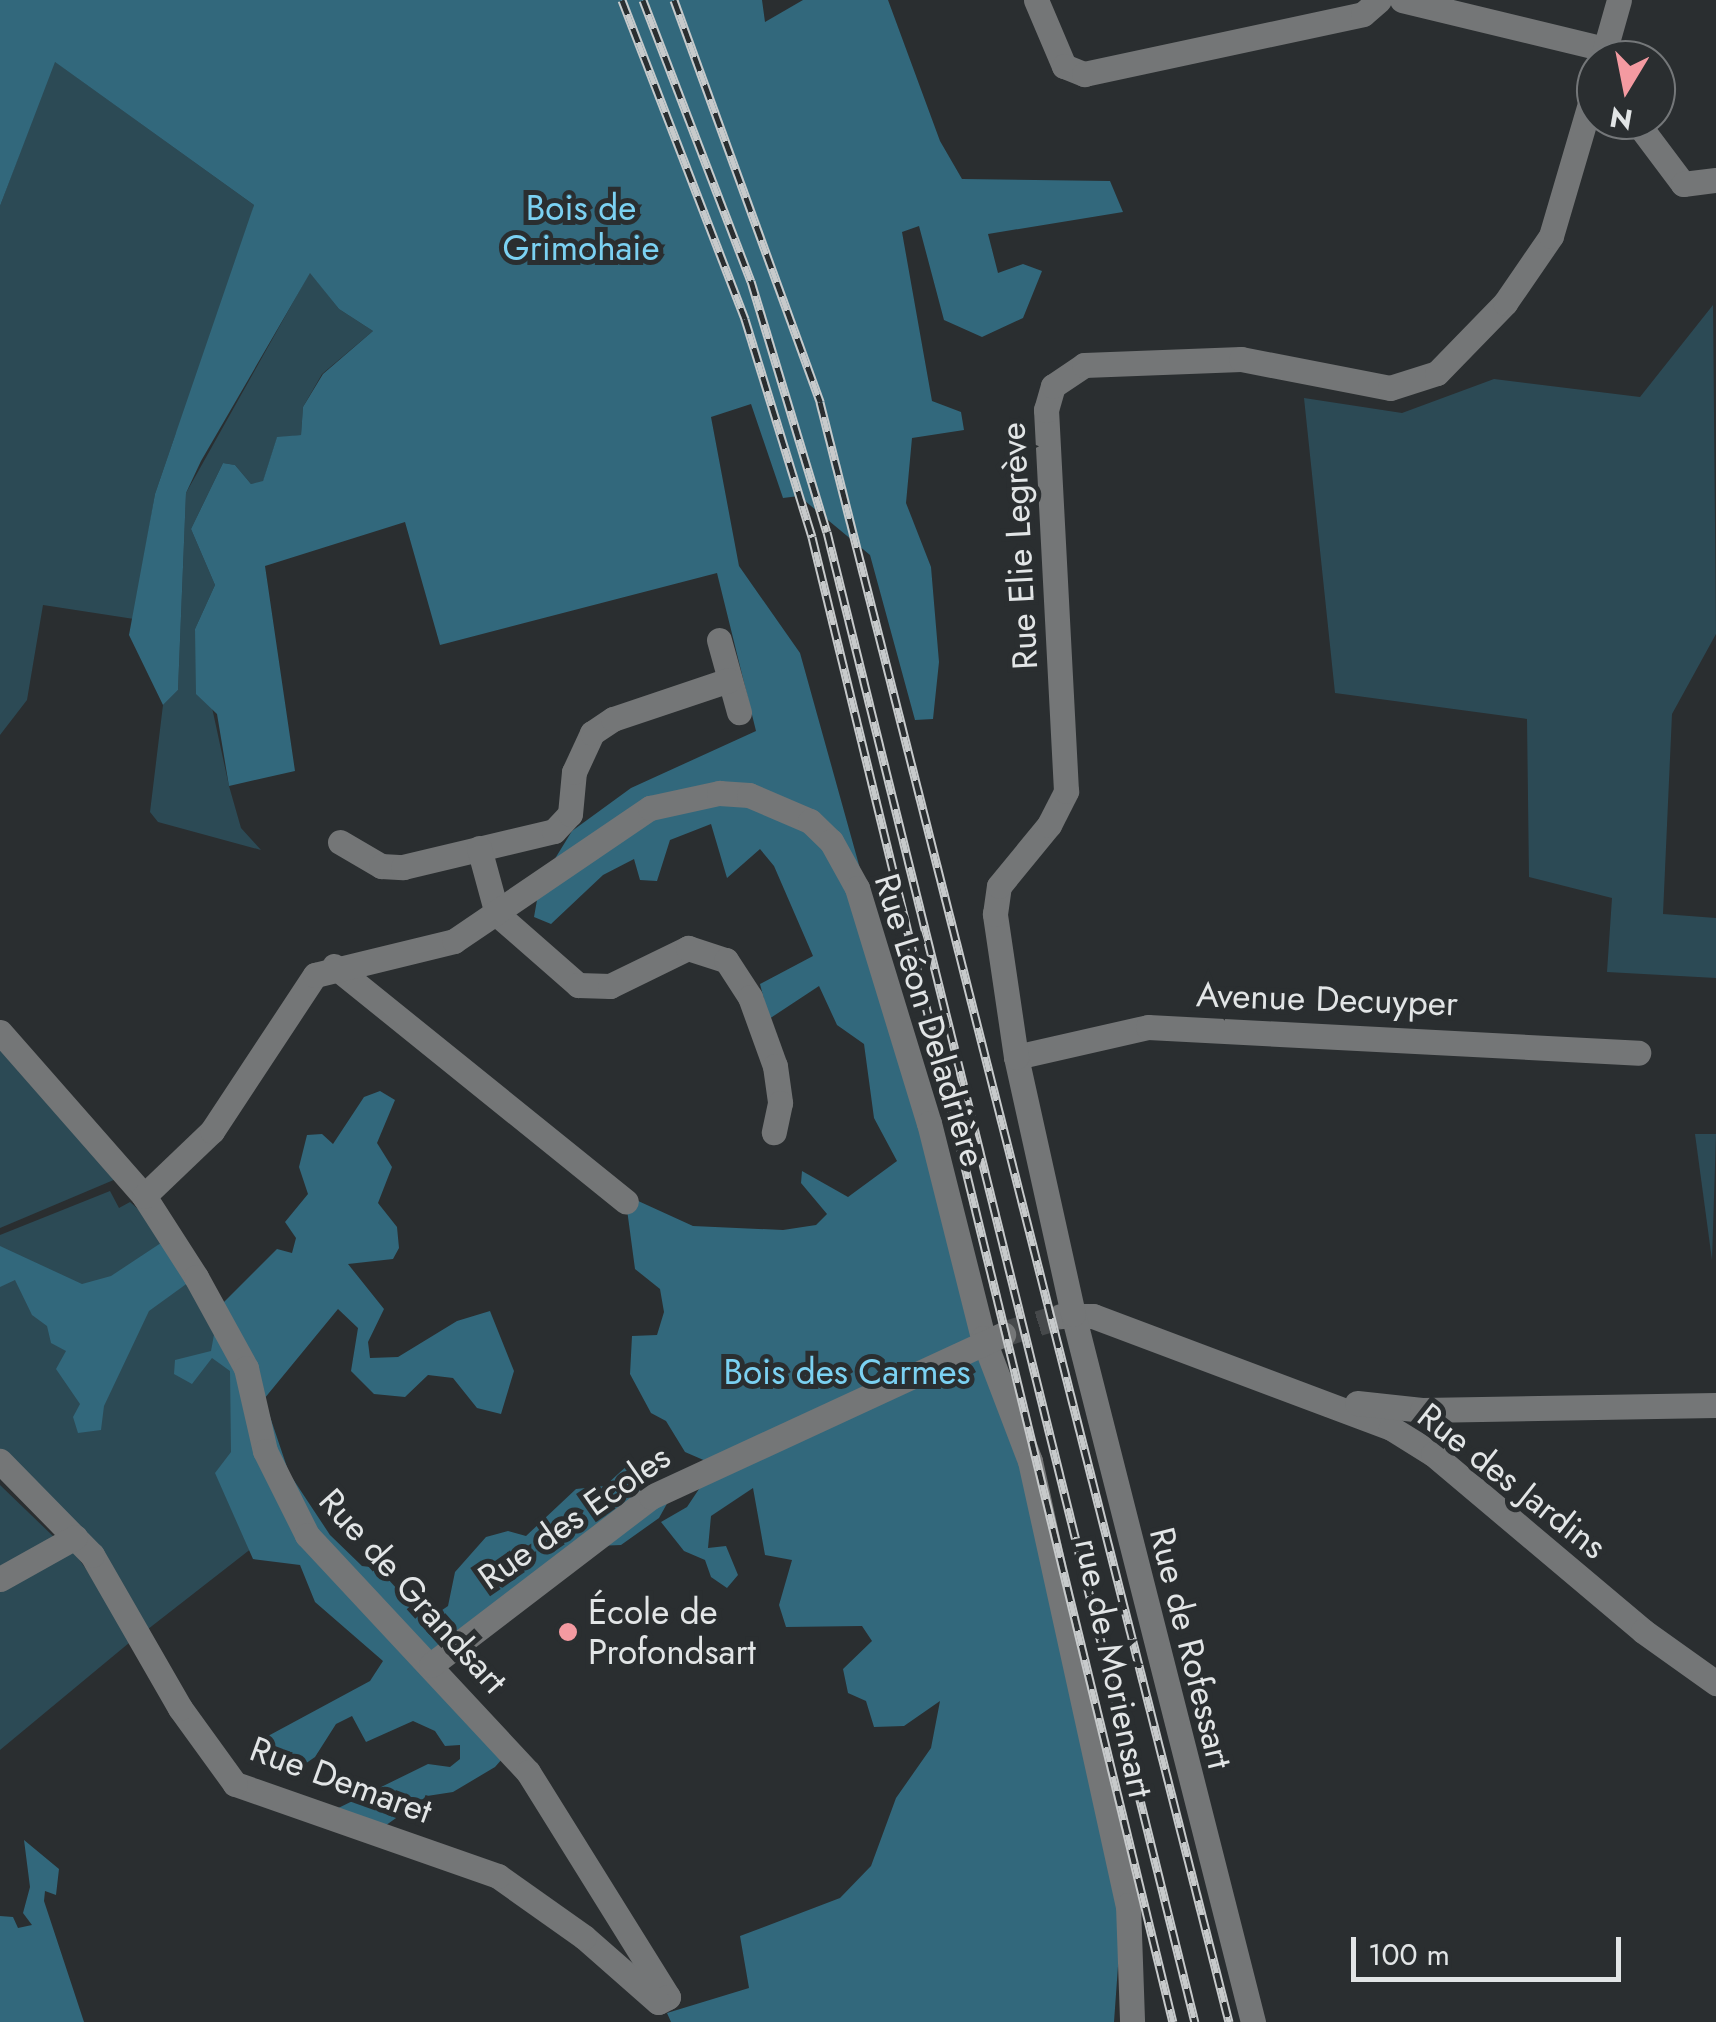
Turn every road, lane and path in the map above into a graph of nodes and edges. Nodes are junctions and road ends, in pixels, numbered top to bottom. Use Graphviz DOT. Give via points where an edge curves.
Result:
graph roads {
  1 [pos="1036,0"];
  2 [pos="1379,0"];
  3 [pos="1402,0"];
  4 [pos="1619,0"];
  5 [pos="1608,40"];
  6 [pos="1576,47"];
  7 [pos="1579,140"];
  8 [pos="1650,140"];
  9 [pos="1716,180"];
  10 [pos="720,640"];
  11 [pos="729,680"];
  12 [pos="738,712"];
  13 [pos="340,842"];
  14 [pos="479,848"];
  15 [pos="498,914"];
  16 [pos="334,966"];
  17 [pos="0,1032"];
  18 [pos="1638,1053"];
  19 [pos="1016,1057"];
  20 [pos="774,1132"];
  21 [pos="144,1196"];
  22 [pos="626,1202"];
  23 [pos="1068,1306"];
  24 [pos="993,1336"];
  25 [pos="1320,1398"];
  26 [pos="1716,1405"];
  27 [pos="0,1462"];
  28 [pos="75,1537"];
  29 [pos="0,1579"];
  30 [pos="431,1666"];
  31 [pos="1716,1683"];
  32 [pos="655,1998"];
  33 [pos="1132,2022"];
  34 [pos="1254,2022"];
  1 -- 2 [label="street" via="1064,66 1084,74 1362,14"];
  3 -- 6 [label="street"];
  4 -- 5 [label="street"];
  7 -- 19 [label="street, Rue Elie Legrève" via="1551,236 1505,303 1427,378 1390,388 1241,358 1084,365 1053,386 1044,435 1068,766 1058,811 999,886 995,914"];
  8 -- 9 [label="street" via="1683,184"];
  10 -- 11 [label="street"];
  11 -- 12 [label="street"];
  11 -- 14 [label="street" via="613,720 592,734 574,772 570,814 554,831"];
  13 -- 14 [label="street" via="380,866"];
  14 -- 15 [label="street"];
  15 -- 16 [label="street, Rue Léon Deladrière" via="434,948"];
  15 -- 20 [label="street" via="534,940 572,982 590,989 688,948 726,960 750,998 775,1066 780,1102"];
  15 -- 24 [label="street, Rue Léon Deladrière" via="618,825 682,798 749,795 810,821 831,840 857,888"];
  16 -- 21 [label="street" via="308,981 198,1148"];
  16 -- 22 [label="street"];
  17 -- 21 [label="street, Rue de Grandsart"];
  18 -- 19 [label="street, Avenue Decuyper" via="1148,1027"];
  19 -- 23 [label="street, Rue Elie Legrève"];
  21 -- 30 [label="street, Rue de Grandsart" via="246,1368 265,1452 294,1517"];
  23 -- 25 [label="street, Rue des Jardins"];
  23 -- 34 [label="street, Rue de Rofessart"];
  24 -- 30 [label="street, Rue des Ecoles" via="836,1416 651,1497"];
  24 -- 33 [label="street, rue de Moriensart" via="1030,1460 1128,1905"];
  25 -- 26 [label="street" via="1422,1410"];
  25 -- 31 [label="street, Rue des Jardins" via="1433,1454 1643,1631"];
  27 -- 28 [label="street, Rue Demaret"];
  28 -- 29 [label="street"];
  28 -- 32 [label="street, Rue Demaret" via="134,1622 212,1759 235,1784 498,1876"];
  30 -- 32 [label="street, Rue de Grandsart" via="548,1800 666,1990 668,1997"];
}
